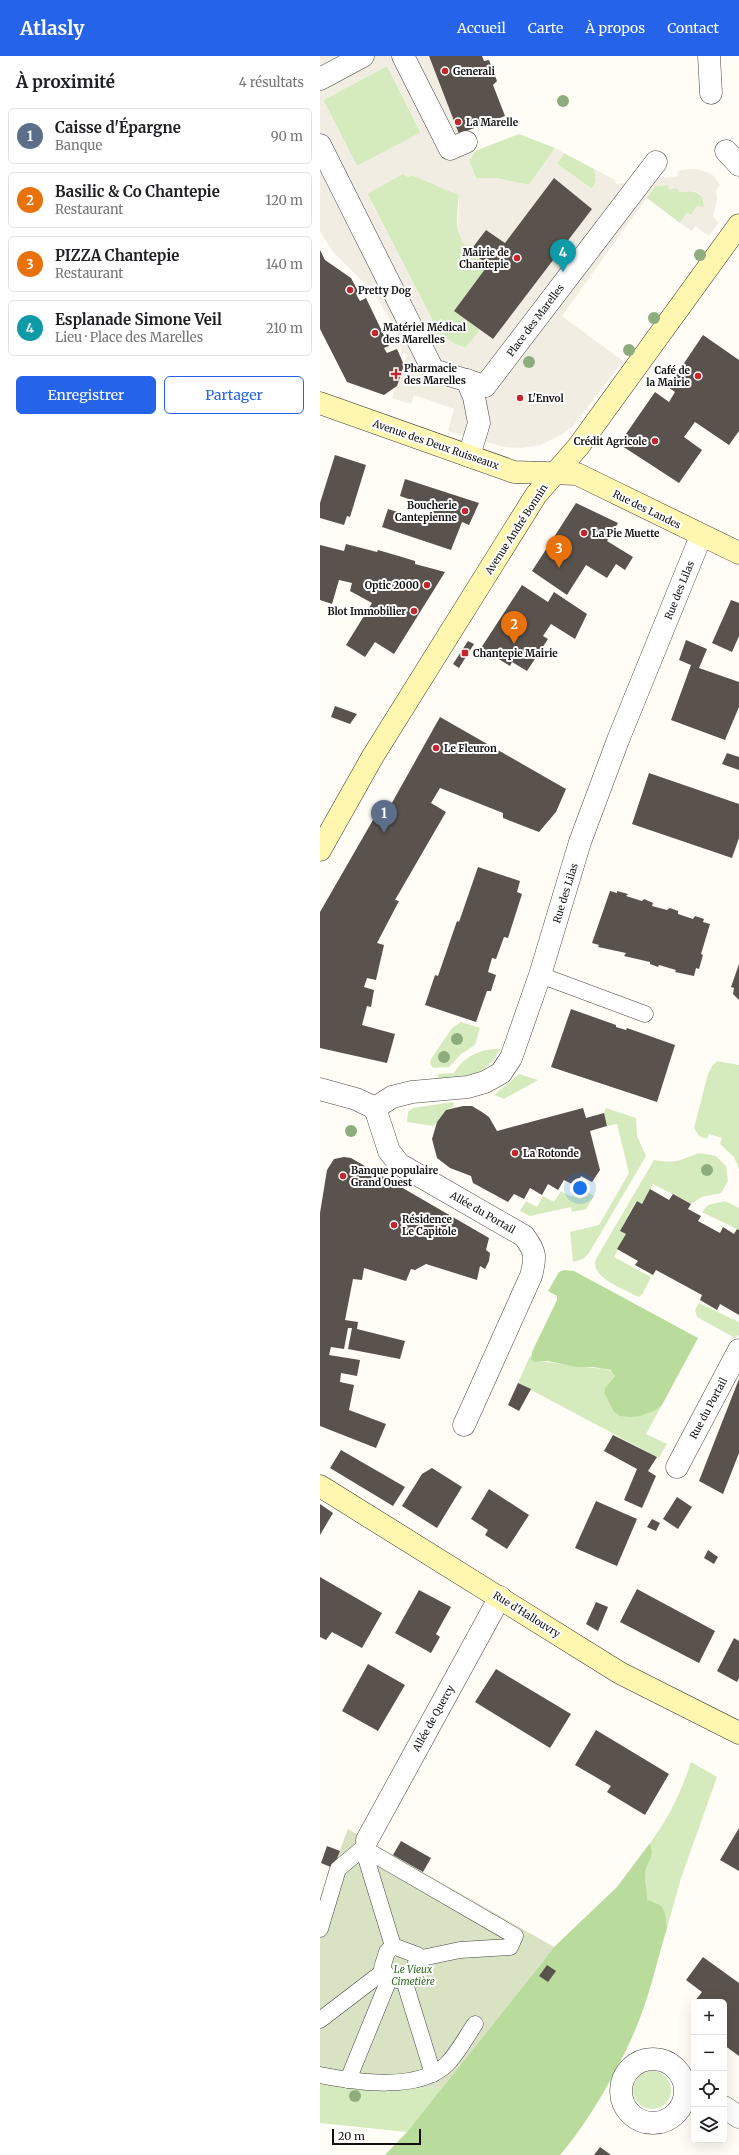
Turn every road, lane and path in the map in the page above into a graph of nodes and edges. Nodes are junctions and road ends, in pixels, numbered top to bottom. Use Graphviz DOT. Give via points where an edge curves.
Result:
graph roads {
  1 [pos="363,56"];
  2 [pos="402,56"];
  3 [pos="709,56"];
  4 [pos="321,77"];
  5 [pos="711,93"];
  6 [pos="466,142"];
  7 [pos="320,145"];
  8 [pos="656,162"];
  9 [pos="739,224"];
  10 [pos="467,380"];
  11 [pos="320,403"];
  12 [pos="469,456"];
  13 [pos="554,473"];
  14 [pos="701,536"];
  15 [pos="739,553"];
  16 [pos="320,850"];
  17 [pos="540,976"];
  18 [pos="645,1014"];
  19 [pos="320,1089"];
  20 [pos="375,1108"];
  21 [pos="739,1350"];
  22 [pos="464,1425"];
  23 [pos="677,1467"];
  24 [pos="320,1486"];
  25 [pos="500,1597"];
  26 [pos="739,1733"];
  27 [pos="365,1844"];
  28 [pos="320,1929"];
  29 [pos="393,1946"];
  30 [pos="417,1959"];
  31 [pos="392,1975"];
  32 [pos="320,2020"];
  33 [pos="475,2024"];
  34 [pos="433,2074"];
  35 [pos="320,2075"];
  36 [pos="348,2080"];
  37 [pos="727,2109"];
  38 [pos="739,2117"];
  1 -- 4 [label="street"];
  2 -- 6 [label="street" via="450,148"];
  3 -- 5 [label="street"];
  7 -- 10 [label="street, Place des Marelles" via="433,370"];
  8 -- 10 [label="street, Place des Marelles" via="485,386"];
  9 -- 13 [label="main road, Avenue André Bonnin" via="578,446"];
  10 -- 12 [label="street" via="474,397 479,423"];
  11 -- 12 [label="main road, Avenue des Deux Ruisseaux"];
  12 -- 13 [label="main road, Avenue des Deux Ruisseaux" via="514,472"];
  13 -- 14 [label="main road, Rue des Landes" via="577,474"];
  13 -- 16 [label="main road, Avenue André Bonnin" via="536,495 373,756"];
  14 -- 15 [label="main road, Rue des Landes"];
  14 -- 17 [label="street, Rue des Lilas" via="618,740 585,829"];
  17 -- 18 [label="lane"];
  17 -- 20 [label="street, Rue des Lilas" via="511,1058 501,1073 485,1082 468,1087 412,1092 392,1098"];
  19 -- 20 [label="street" via="356,1099"];
  20 -- 22 [label="street, Allée du Portail" via="389,1151 399,1164 524,1236 532,1247 535,1260 531,1276"];
  21 -- 23 [label="street, Rue du Portail"];
  24 -- 25 [label="main road, Rue d'Hallouvry"];
  25 -- 26 [label="main road, Rue d'Hallouvry" via="620,1673"];
  25 -- 27 [label="street, Allée de Quercy"];
  27 -- 28 [label="lane" via="338,1869"];
  27 -- 29 [label="lane"];
  27 -- 30 [label="lane" via="515,1936 510,1947 460,1950"];
  29 -- 30 [label="lane" via="417,1955"];
  29 -- 31 [label="lane" via="387,1952 382,1968"];
  30 -- 31 [label="lane" via="415,1972"];
  31 -- 32 [label="lane"];
  31 -- 34 [label="lane"];
  31 -- 36 [label="lane"];
  33 -- 34 [label="lane" via="447,2064"];
  34 -- 36 [label="lane" via="420,2080 392,2082"];
  35 -- 36 [label="lane"];
  37 -- 38 [label="street"];
}
